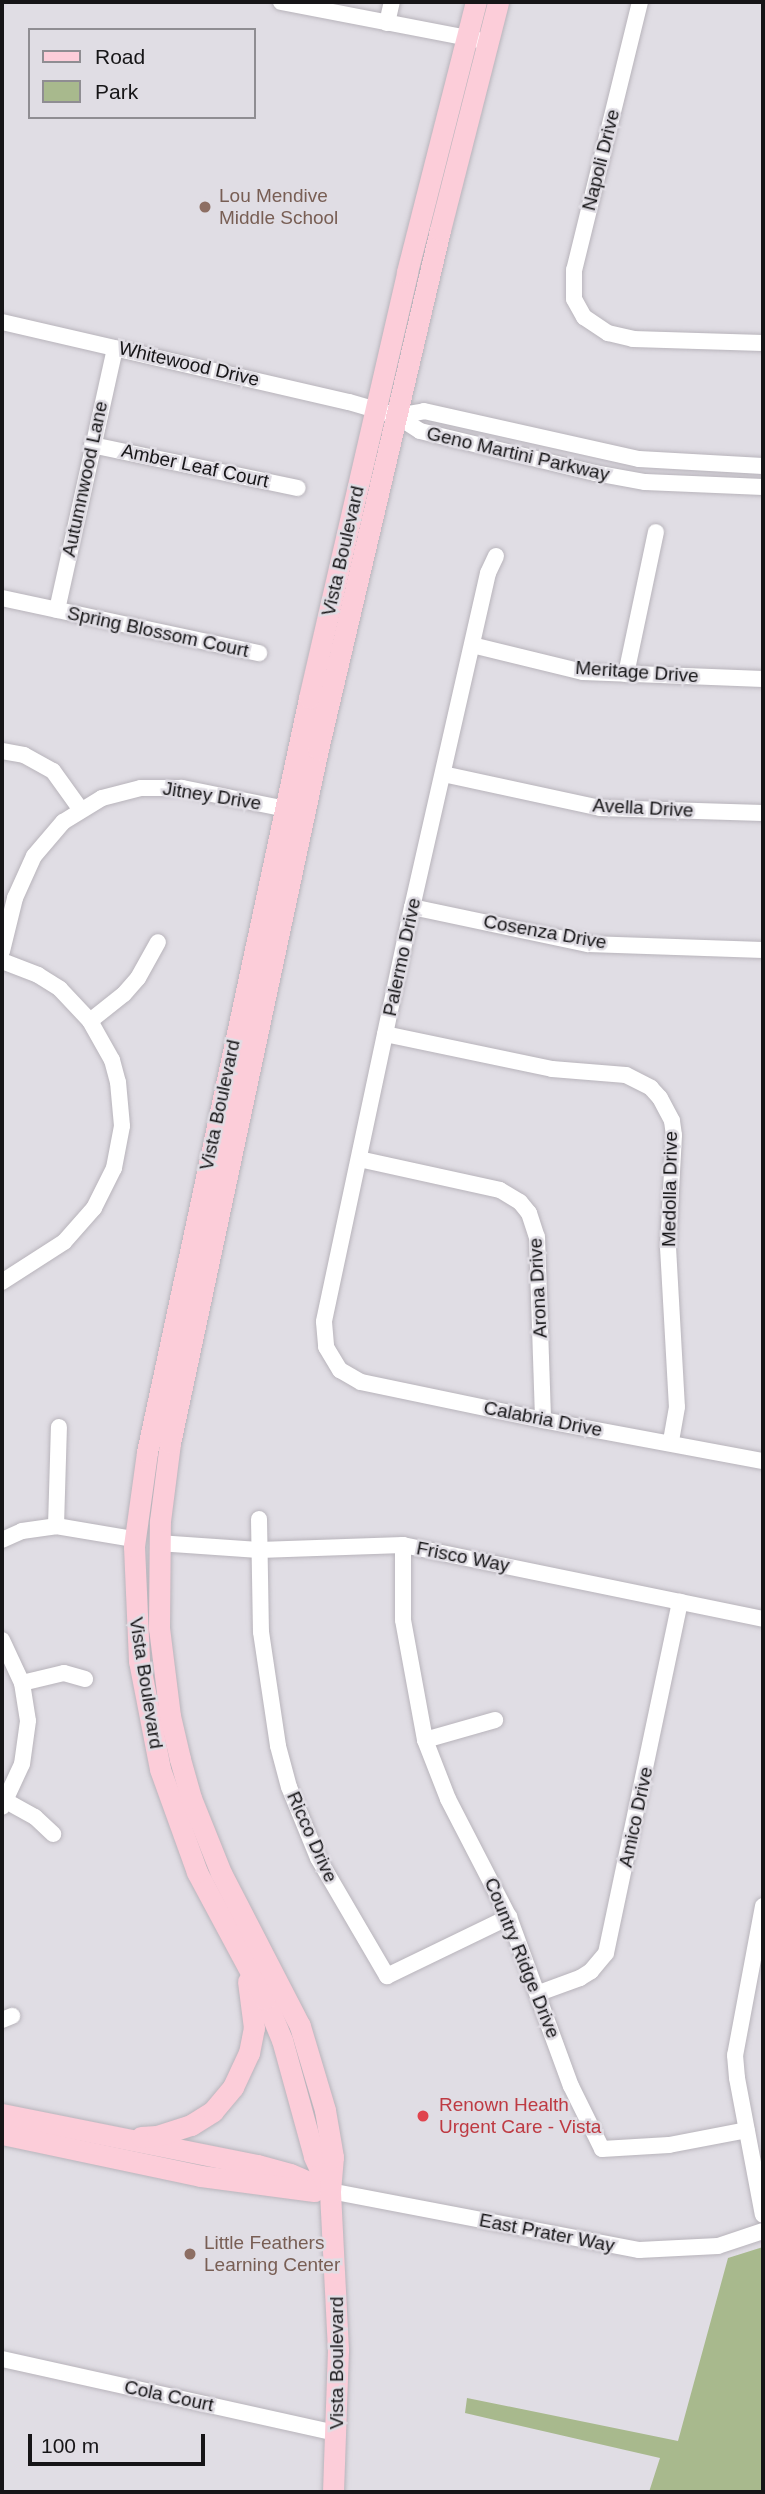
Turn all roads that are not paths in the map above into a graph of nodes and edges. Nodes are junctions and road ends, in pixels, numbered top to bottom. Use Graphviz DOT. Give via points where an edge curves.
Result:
graph roads {
  1 [pos="281,2"];
  2 [pos="392,2"];
  3 [pos="476,2"];
  4 [pos="498,2"];
  5 [pos="640,2"];
  6 [pos="387,23"];
  7 [pos="468,38"];
  8 [pos="489,42"];
  9 [pos="2,322"];
  10 [pos="763,343"];
  11 [pos="115,348"];
  12 [pos="376,410"];
  13 [pos="397,416"];
  14 [pos="92,444"];
  15 [pos="763,466"];
  16 [pos="763,487"];
  17 [pos="298,488"];
  18 [pos="656,532"];
  19 [pos="496,556"];
  20 [pos="2,598"];
  21 [pos="57,610"];
  22 [pos="472,645"];
  23 [pos="259,653"];
  24 [pos="626,674"];
  25 [pos="763,678"];
  26 [pos="2,751"];
  27 [pos="443,775"];
  28 [pos="81,810"];
  29 [pos="294,811"];
  30 [pos="763,813"];
  31 [pos="412,908"];
  32 [pos="158,942"];
  33 [pos="763,950"];
  34 [pos="2,951"];
  35 [pos="2,961"];
  36 [pos="90,1021"];
  37 [pos="385,1034"];
  38 [pos="359,1159"];
  39 [pos="2,1282"];
  40 [pos="331,1359"];
  41 [pos="543,1420"];
  42 [pos="59,1427"];
  43 [pos="671,1442"];
  44 [pos="147,1452"];
  45 [pos="763,1461"];
  46 [pos="259,1519"];
  47 [pos="57,1526"];
  48 [pos="134,1539"];
  49 [pos="2,1540"];
  50 [pos="159,1543"];
  51 [pos="403,1545"];
  52 [pos="259,1550"];
  53 [pos="680,1602"];
  54 [pos="763,1619"];
  55 [pos="159,1628"];
  56 [pos="2,1640"];
  57 [pos="85,1679"];
  58 [pos="22,1683"];
  59 [pos="495,1720"];
  60 [pos="425,1740"];
  61 [pos="4,1804"];
  62 [pos="53,1834"];
  63 [pos="763,1906"];
  64 [pos="509,1917"];
  65 [pos="241,1955"];
  66 [pos="538,1993"];
  67 [pos="2,2114"];
  68 [pos="747,2130"];
  69 [pos="2,2134"];
  70 [pos="119,2137"];
  71 [pos="330,2191"];
  72 [pos="763,2215"];
  73 [pos="763,2231"];
  74 [pos="2,2359"];
  75 [pos="337,2433"];
  76 [pos="333,2492"];
  1 -- 6 [label="street"];
  2 -- 6 [label="street"];
  3 -- 7 [label="main road, Vista Boulevard"];
  4 -- 8 [label="main road, Vista Boulevard"];
  5 -- 10 [label="street, Napoli Drive" via="574,270 574,299 584,317 608,333 633,339"];
  6 -- 7 [label="street"];
  7 -- 8 [label="street"];
  7 -- 12 [label="main road, Vista Boulevard"];
  8 -- 13 [label="main road, Vista Boulevard"];
  9 -- 11 [label="street, Whitewood Drive"];
  11 -- 12 [label="street, Whitewood Drive"];
  11 -- 14 [label="street, Autumnwood Lane"];
  12 -- 13 [label="street, Whitewood Drive"];
  12 -- 29 [label="main road, Vista Boulevard"];
  13 -- 15 [label="street, Geno Martini Parkway" via="431,412 639,459"];
  13 -- 16 [label="street, Geno Martini Parkway" via="420,431 618,477"];
  13 -- 29 [label="main road, Vista Boulevard"];
  14 -- 17 [label="street, Amber Leaf Court"];
  14 -- 21 [label="street, Autumnwood Lane"];
  18 -- 24 [label="street"];
  19 -- 22 [label="street, Palermo Drive"];
  20 -- 21 [label="street, Spring Blossom Court"];
  21 -- 23 [label="street, Spring Blossom Court"];
  22 -- 24 [label="street, Meritage Drive" via="583,672"];
  22 -- 27 [label="street, Palermo Drive"];
  24 -- 25 [label="street, Meritage Drive"];
  26 -- 28 [label="street" via="24,755 53,772"];
  27 -- 30 [label="street, Avella Drive" via="600,808"];
  27 -- 31 [label="street, Palermo Drive"];
  28 -- 29 [label="street, Jitney Drive" via="122,792 160,787 199,790"];
  28 -- 34 [label="street, Jitney Drive" via="47,838 34,856 15,898"];
  29 -- 44 [label="main road, Vista Boulevard"];
  29 -- 50 [label="main road, Vista Boulevard" via="170,1444"];
  31 -- 33 [label="street, Cosenza Drive" via="588,944"];
  31 -- 37 [label="street, Palermo Drive"];
  32 -- 36 [label="street" via="138,978"];
  35 -- 36 [label="street" via="60,989"];
  36 -- 39 [label="street" via="118,1082 122,1126 114,1168 80,1226 46,1255"];
  37 -- 38 [label="street, Palermo Drive"];
  37 -- 43 [label="street, Medolla Drive" via="552,1069 626,1075 660,1098 674,1135 668,1247 677,1407"];
  38 -- 40 [label="street, Palermo Drive" via="324,1322"];
  38 -- 41 [label="street, Arona Drive" via="500,1190 529,1213 537,1237"];
  40 -- 41 [label="street, Calabria Drive" via="361,1382"];
  41 -- 43 [label="street, Calabria Drive"];
  42 -- 47 [label="street"];
  43 -- 45 [label="street, Calabria Drive"];
  44 -- 48 [label="main road, Vista Boulevard"];
  44 -- 50 [label="main road" via="149,1533"];
  46 -- 52 [label="street"];
  47 -- 48 [label="street"];
  47 -- 49 [label="street" via="22,1531"];
  48 -- 55 [label="main road" via="144,1551"];
  48 -- 65 [label="main road, Vista Boulevard" via="139,1661 160,1769 197,1872"];
  50 -- 52 [label="street, Frisco Way"];
  50 -- 55 [label="main road, Vista Boulevard"];
  51 -- 52 [label="street, Frisco Way"];
  51 -- 53 [label="street, Frisco Way"];
  51 -- 60 [label="street, Country Ridge Drive" via="403,1620"];
  52 -- 64 [label="street, Ricco Drive" via="266,1676 289,1787 318,1858 387,1976"];
  53 -- 54 [label="street, Frisco Way"];
  53 -- 66 [label="street, Amico Drive" via="606,1953 592,1971"];
  55 -- 71 [label="main road, Vista Boulevard" via="170,1716 191,1798 221,1873 300,2026 313,2065 333,2157"];
  56 -- 58 [label="street"];
  57 -- 58 [label="street" via="64,1673"];
  58 -- 61 [label="street" via="28,1721 26,1744 19,1774"];
  59 -- 60 [label="street"];
  60 -- 64 [label="street, Country Ridge Drive" via="448,1799"];
  61 -- 62 [label="street" via="35,1817"];
  63 -- 68 [label="street" via="736,2055"];
  64 -- 66 [label="street, Country Ridge Drive"];
  65 -- 70 [label="main road" via="254,2028 249,2053 233,2087 214,2111 191,2125 157,2136"];
  65 -- 71 [label="main road, Vista Boulevard" via="282,2040 314,2156"];
  66 -- 68 [label="street, Country Ridge Drive" via="571,2086 602,2149 669,2145"];
  67 -- 70 [label="main road, East Prater Way"];
  68 -- 72 [label="street"];
  69 -- 71 [label="main road, East Prater Way" via="201,2176"];
  70 -- 71 [label="main road, East Prater Way" via="257,2165"];
  71 -- 73 [label="street, East Prater Way" via="639,2250 718,2246"];
  71 -- 75 [label="main road, Vista Boulevard" via="338,2320"];
  74 -- 75 [label="street, Cola Court"];
  75 -- 76 [label="main road, Vista Boulevard"];
}
